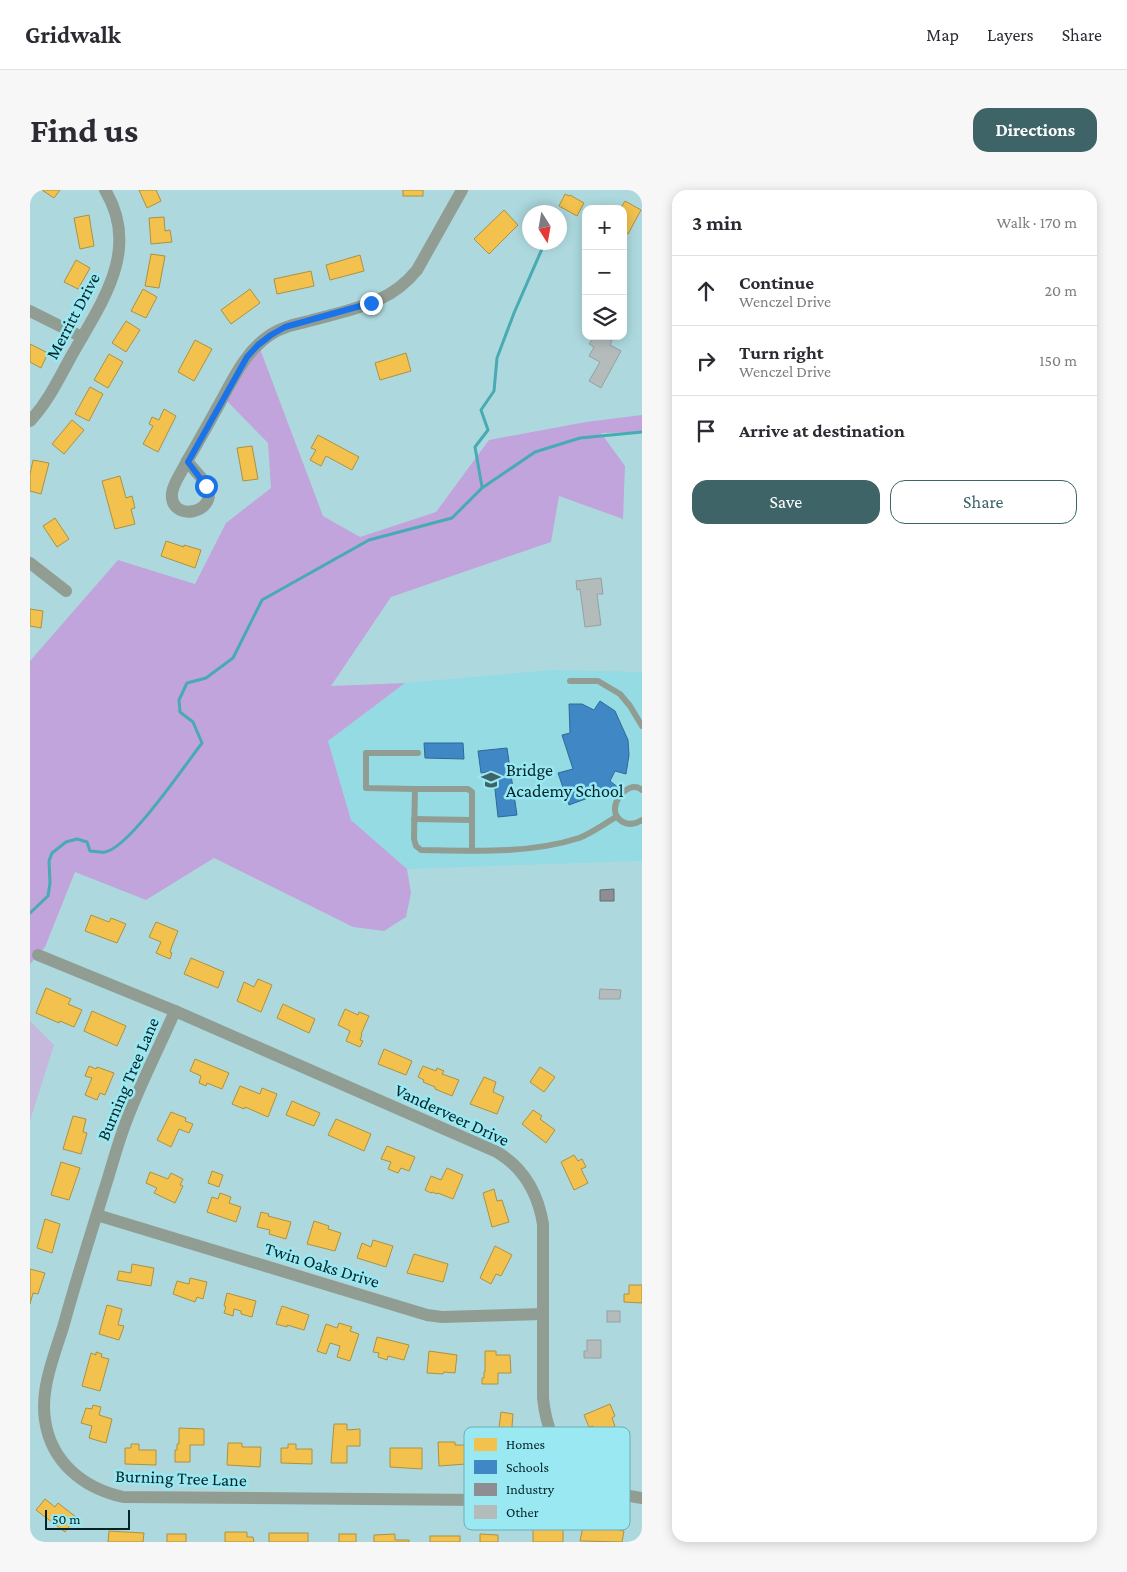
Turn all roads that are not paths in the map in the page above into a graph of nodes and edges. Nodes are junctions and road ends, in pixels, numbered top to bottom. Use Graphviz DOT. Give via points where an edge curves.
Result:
graph roads {
  1 [pos="105,190"];
  2 [pos="462,190"];
  3 [pos="30,311"];
  4 [pos="82,338"];
  5 [pos="30,421"];
  6 [pos="188,462"];
  7 [pos="30,563"];
  8 [pos="66,591"];
  9 [pos="570,681"];
  10 [pos="642,726"];
  11 [pos="418,753"];
  12 [pos="641,787"];
  13 [pos="416,789"];
  14 [pos="616,817"];
  15 [pos="414,819"];
  16 [pos="472,820"];
  17 [pos="642,820"];
  18 [pos="472,851"];
  19 [pos="38,955"];
  20 [pos="175,1011"];
  21 [pos="97,1215"];
  22 [pos="543,1314"];
  23 [pos="548,1427"];
  24 [pos="464,1500"];
  1 -- 4 [label="street, Merritt Drive" via="115,212 120,248 113,280"];
  2 -- 6 [label="street" via="417,270 396,291 371,303 285,327 258,345 239,368"];
  3 -- 4 [label="street"];
  4 -- 5 [label="street, Merritt Drive" via="48,398"];
  7 -- 8 [label="street"];
  9 -- 10 [label="lane" via="598,681 620,694"];
  11 -- 13 [label="lane" via="366,753 366,788"];
  12 -- 14 [label="lane" via="629,789 619,797 614,812"];
  13 -- 15 [label="lane"];
  13 -- 16 [label="lane" via="468,789 472,792"];
  14 -- 17 [label="lane" via="629,824"];
  14 -- 18 [label="lane" via="581,837 556,844"];
  15 -- 16 [label="lane"];
  15 -- 18 [label="lane" via="414,839 421,850"];
  16 -- 18 [label="lane"];
  19 -- 20 [label="street, Vanderveer Drive"];
  20 -- 21 [label="street, Burning Tree Lane" via="126,1121"];
  20 -- 22 [label="street, Vanderveer Drive" via="497,1152 514,1165 526,1178 540,1207 543,1224"];
  21 -- 22 [label="street, Twin Oaks Drive" via="427,1315"];
  21 -- 24 [label="street, Burning Tree Lane" via="51,1370 44,1406 56,1452 77,1476 107,1493 136,1498"];
  22 -- 23 [label="street, Vanderveer Drive"];
}
